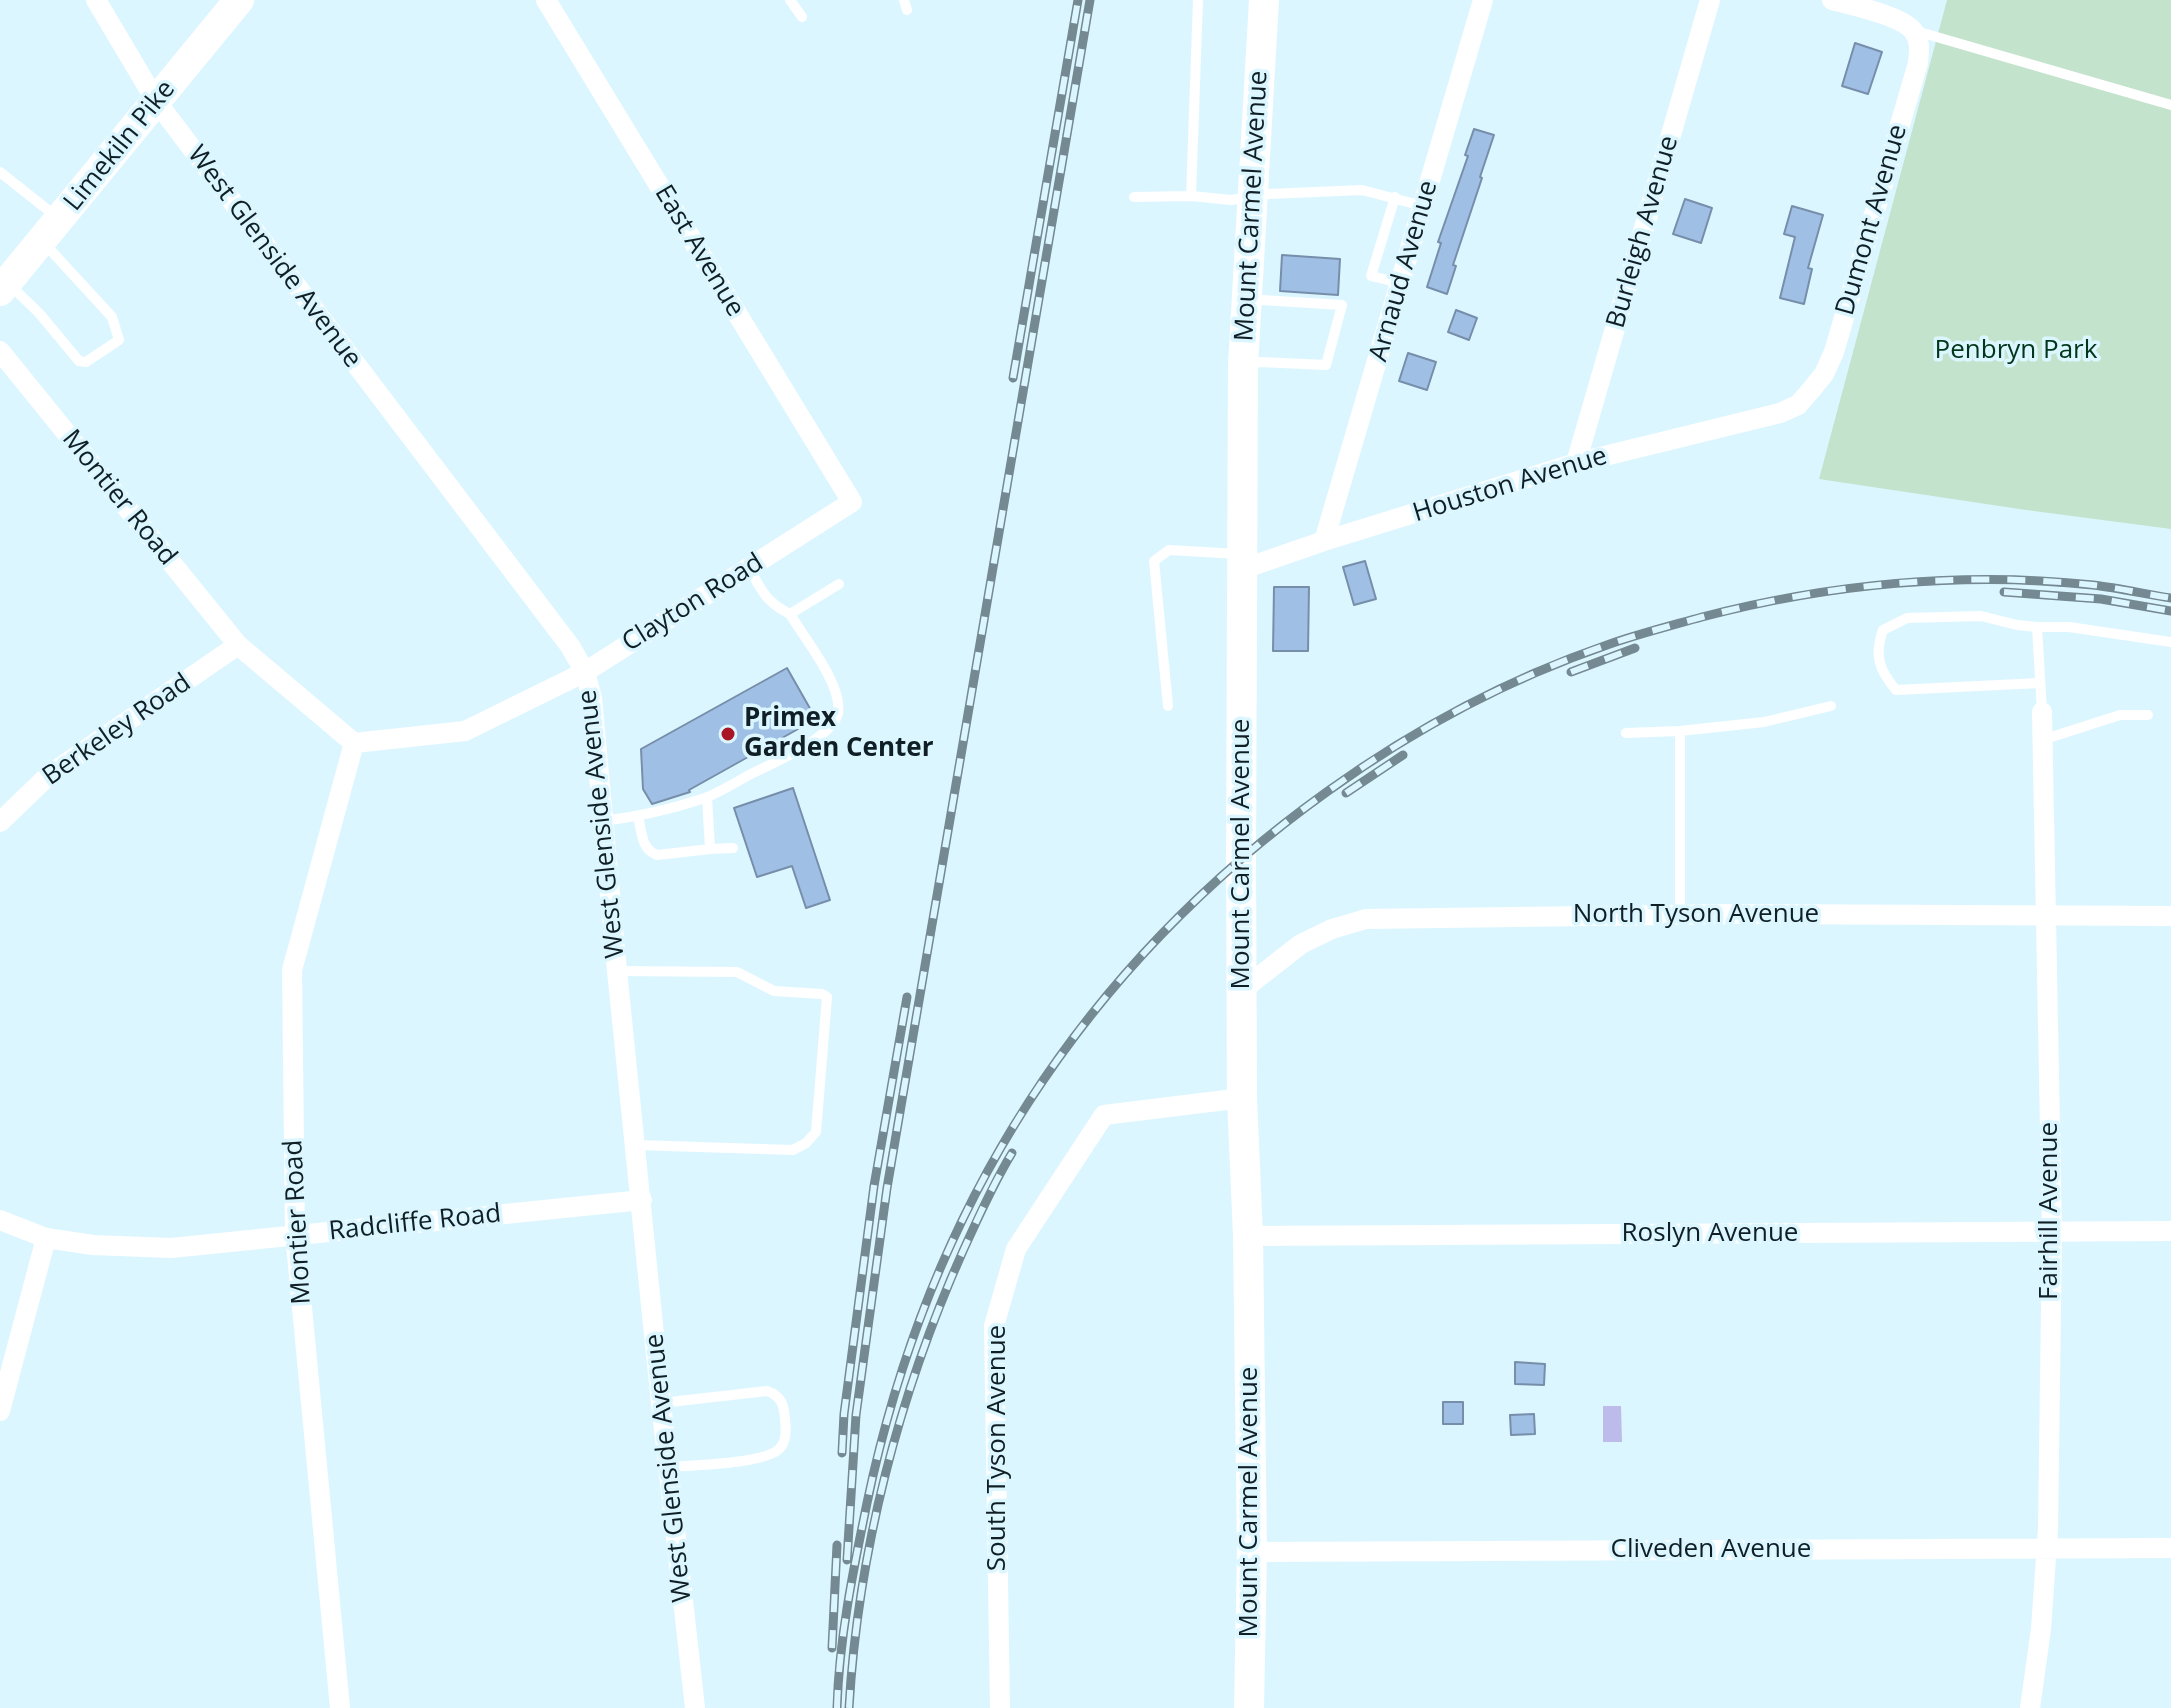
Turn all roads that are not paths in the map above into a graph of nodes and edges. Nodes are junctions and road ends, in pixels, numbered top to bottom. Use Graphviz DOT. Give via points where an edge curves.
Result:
graph roads {
  1 [pos="239,0"];
  2 [pos="546,0"];
  3 [pos="790,0"];
  4 [pos="1198,0"];
  5 [pos="1264,0"];
  6 [pos="1483,0"];
  7 [pos="1710,0"];
  8 [pos="1832,0"];
  9 [pos="102,4"];
  10 [pos="802,17"];
  11 [pos="1914,30"];
  12 [pos="156,101"];
  13 [pos="2171,105"];
  14 [pos="0,172"];
  15 [pos="1191,196"];
  16 [pos="1134,197"];
  17 [pos="1253,197"];
  18 [pos="1395,197"];
  19 [pos="1423,206"];
  20 [pos="50,230"];
  21 [pos="1400,283"];
  22 [pos="4,287"];
  23 [pos="1248,303"];
  24 [pos="0,351"];
  25 [pos="1243,365"];
  26 [pos="1780,413"];
  27 [pos="1576,463"];
  28 [pos="852,502"];
  29 [pos="1324,541"];
  30 [pos="1243,562"];
  31 [pos="749,568"];
  32 [pos="839,584"];
  33 [pos="790,614"];
  34 [pos="2037,627"];
  35 [pos="2171,642"];
  36 [pos="238,645"];
  37 [pos="585,672"];
  38 [pos="2040,683"];
  39 [pos="1168,706"];
  40 [pos="1831,706"];
  41 [pos="2042,712"];
  42 [pos="2148,715"];
  43 [pos="1680,731"];
  44 [pos="1626,733"];
  45 [pos="2042,740"];
  46 [pos="354,743"];
  47 [pos="707,797"];
  48 [pos="638,816"];
  49 [pos="603,821"];
  50 [pos="0,822"];
  51 [pos="733,848"];
  52 [pos="710,849"];
  53 [pos="2047,914"];
  54 [pos="1680,915"];
  55 [pos="2171,916"];
  56 [pos="617,971"];
  57 [pos="1242,990"];
  58 [pos="1242,1098"];
  59 [pos="636,1145"];
  60 [pos="642,1200"];
  61 [pos="0,1220"];
  62 [pos="2171,1231"];
  63 [pos="2052,1232"];
  64 [pos="295,1234"];
  65 [pos="1248,1236"];
  66 [pos="46,1238"];
  67 [pos="661,1403"];
  68 [pos="0,1411"];
  69 [pos="668,1467"];
  70 [pos="2171,1548"];
  71 [pos="2048,1549"];
  72 [pos="1252,1552"];
  73 [pos="340,1708"];
  74 [pos="695,1708"];
  75 [pos="1000,1708"];
  76 [pos="1249,1708"];
  77 [pos="2030,1708"];
  1 -- 12 [label="street, Limekiln Pike"];
  2 -- 28 [label="street, East Avenue"];
  3 -- 10 [label="lane"];
  4 -- 15 [label="lane"];
  5 -- 17 [label="street, Mount Carmel Avenue"];
  6 -- 19 [label="street, Arnaud Avenue"];
  7 -- 27 [label="street, Burleigh Avenue"];
  8 -- 11 [label="street" via="1894,18"];
  9 -- 12 [label="street, West Glenside Avenue"];
  11 -- 13 [label="lane"];
  11 -- 26 [label="street, Dumont Avenue" via="1920,46 1918,63 1834,352 1824,374 1798,405"];
  12 -- 20 [label="street, Limekiln Pike"];
  12 -- 37 [label="street, West Glenside Avenue"];
  14 -- 20 [label="lane"];
  15 -- 16 [label="lane"];
  15 -- 17 [label="lane"];
  17 -- 18 [label="lane" via="1362,190"];
  17 -- 23 [label="street, Mount Carmel Avenue"];
  18 -- 19 [label="lane"];
  18 -- 21 [label="lane" via="1371,276"];
  19 -- 21 [label="street, Arnaud Avenue"];
  20 -- 22 [label="street, Limekiln Pike"];
  20 -- 22 [label="lane" via="112,317 119,340 86,362 79,361 39,313"];
  21 -- 29 [label="street, Arnaud Avenue"];
  23 -- 25 [label="street, Mount Carmel Avenue"];
  23 -- 25 [label="lane" via="1342,305 1326,365"];
  24 -- 36 [label="street, Montier Road"];
  25 -- 30 [label="street, Mount Carmel Avenue"];
  26 -- 27 [label="street, Houston Avenue"];
  27 -- 29 [label="street, Houston Avenue"];
  28 -- 31 [label="street, Clayton Road"];
  29 -- 30 [label="street, Houston Avenue"];
  30 -- 39 [label="lane" via="1169,550 1154,561"];
  30 -- 57 [label="street, Mount Carmel Avenue"];
  31 -- 33 [label="lane" via="766,598"];
  31 -- 37 [label="street, Clayton Road"];
  32 -- 33 [label="lane"];
  33 -- 47 [label="lane" via="830,678 838,716 805,747"];
  34 -- 35 [label="lane"];
  34 -- 38 [label="lane"];
  34 -- 38 [label="lane" via="1981,616 1907,618 1883,630 1878,656 1883,675 1896,690"];
  36 -- 46 [label="street"];
  36 -- 50 [label="street, Berkeley Road" via="49,775"];
  37 -- 46 [label="street, Clayton Road" via="465,731"];
  37 -- 49 [label="street, West Glenside Avenue"];
  38 -- 41 [label="lane"];
  40 -- 43 [label="lane" via="1764,722"];
  41 -- 45 [label="street, Fairhill Avenue"];
  42 -- 45 [label="lane" via="2120,715"];
  43 -- 44 [label="lane"];
  43 -- 54 [label="lane"];
  45 -- 53 [label="street, Fairhill Avenue"];
  46 -- 64 [label="street, Montier Road" via="292,970"];
  47 -- 48 [label="lane"];
  47 -- 52 [label="lane"];
  48 -- 49 [label="lane"];
  48 -- 52 [label="lane" via="652,854"];
  49 -- 56 [label="street, West Glenside Avenue"];
  51 -- 52 [label="lane"];
  53 -- 54 [label="street, North Tyson Avenue"];
  53 -- 55 [label="street, North Tyson Avenue"];
  53 -- 63 [label="street, Fairhill Avenue"];
  54 -- 57 [label="street, North Tyson Avenue" via="1366,919 1301,944"];
  56 -- 59 [label="street, West Glenside Avenue"];
  56 -- 59 [label="lane" via="737,972 774,991 827,997 816,1132 806,1143 793,1150"];
  57 -- 58 [label="street, Mount Carmel Avenue"];
  58 -- 65 [label="street, Mount Carmel Avenue"];
  58 -- 75 [label="street, South Tyson Avenue" via="1104,1115 1016,1249 994,1326"];
  59 -- 60 [label="street, West Glenside Avenue"];
  60 -- 64 [label="street, Radcliffe Road"];
  60 -- 67 [label="street, West Glenside Avenue"];
  61 -- 66 [label="street, Radcliffe Road"];
  62 -- 63 [label="street, Roslyn Avenue"];
  63 -- 65 [label="street, Roslyn Avenue"];
  63 -- 71 [label="street, Fairhill Avenue"];
  64 -- 66 [label="street, Radcliffe Road" via="171,1248"];
  64 -- 73 [label="street, Montier Road"];
  65 -- 72 [label="street, Mount Carmel Avenue"];
  66 -- 68 [label="street"];
  67 -- 69 [label="street, West Glenside Avenue"];
  67 -- 69 [label="lane" via="767,1391 777,1394 785,1413 785,1440 779,1450 730,1463"];
  69 -- 74 [label="street, West Glenside Avenue"];
  70 -- 71 [label="street, Cliveden Avenue"];
  71 -- 72 [label="street, Cliveden Avenue"];
  71 -- 77 [label="street, Fairhill Avenue"];
  72 -- 76 [label="street, Mount Carmel Avenue"];
}
